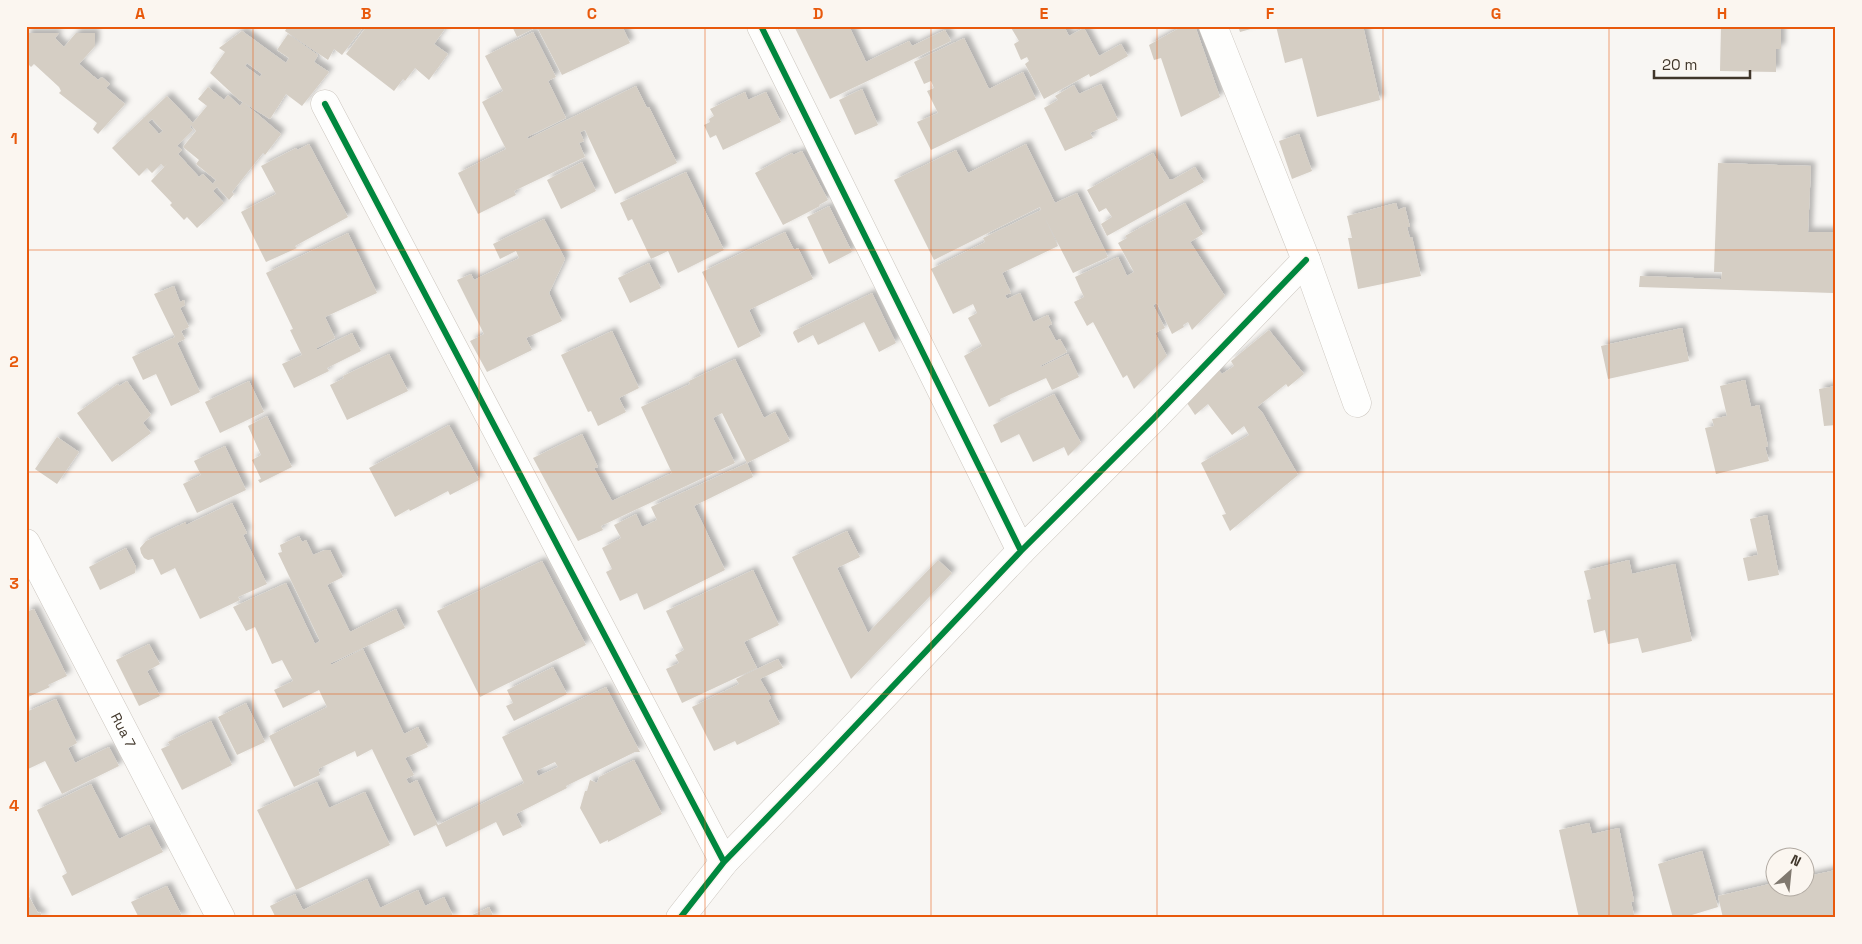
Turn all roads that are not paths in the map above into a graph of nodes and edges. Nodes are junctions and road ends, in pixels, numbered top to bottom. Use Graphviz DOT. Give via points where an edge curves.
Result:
graph roads {
  1 [pos="761,26"];
  2 [pos="1213,26"];
  3 [pos="325,104"];
  4 [pos="1306,260"];
  5 [pos="1356,403"];
  6 [pos="26,543"];
  7 [pos="1020,551"];
  8 [pos="724,862"];
  9 [pos="221,918"];
  10 [pos="680,918"];
  1 -- 7 [label="street"];
  2 -- 4 [label="street"];
  3 -- 8 [label="street"];
  4 -- 5 [label="street"];
  4 -- 7 [label="street"];
  6 -- 9 [label="street, Rua 7"];
  7 -- 8 [label="street"];
  8 -- 10 [label="street"];
}
